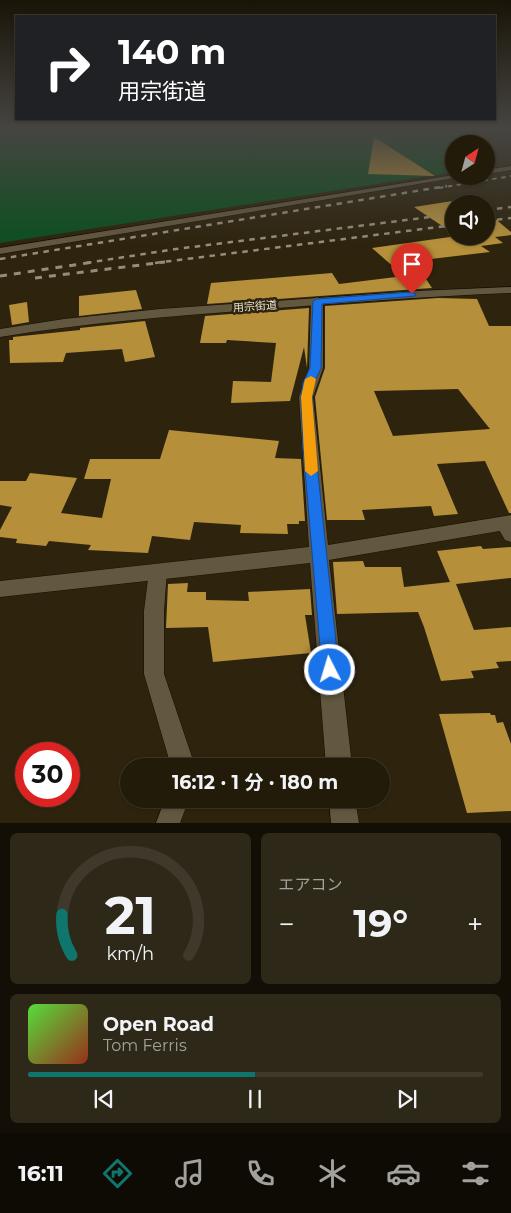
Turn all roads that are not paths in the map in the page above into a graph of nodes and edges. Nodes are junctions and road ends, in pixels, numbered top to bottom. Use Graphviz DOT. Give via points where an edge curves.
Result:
graph roads {
  1 [pos="511,168"];
  2 [pos="495,171"];
  3 [pos="445,179"];
  4 [pos="0,251"];
  5 [pos="511,290"];
  6 [pos="317,301"];
  7 [pos="0,333"];
  8 [pos="508,527"];
  9 [pos="319,554"];
  10 [pos="158,571"];
  11 [pos="0,589"];
  12 [pos="181,758"];
  13 [pos="338,758"];
  14 [pos="174,808"];
  15 [pos="343,808"];
  16 [pos="168,823"];
  17 [pos="345,823"];
  1 -- 2 [label="street"];
  3 -- 4 [label="street"];
  5 -- 6 [label="street, 用宗街道"];
  6 -- 7 [label="street, 用宗街道" via="161,313"];
  6 -- 9 [label="street" via="316,368 306,397"];
  8 -- 9 [label="street"];
  9 -- 10 [label="street"];
  9 -- 13 [label="street"];
  10 -- 11 [label="street"];
  10 -- 12 [label="lane" via="154,674"];
  14 -- 16 [label="lane"];
  15 -- 17 [label="street"];
}
